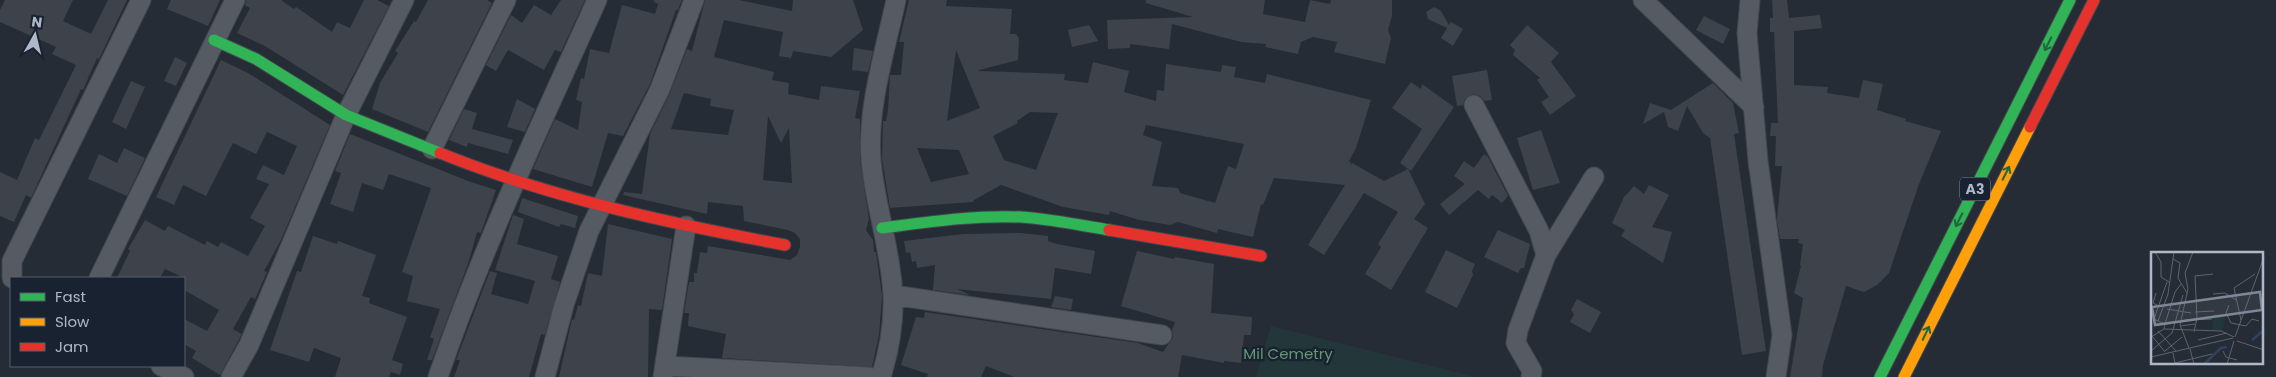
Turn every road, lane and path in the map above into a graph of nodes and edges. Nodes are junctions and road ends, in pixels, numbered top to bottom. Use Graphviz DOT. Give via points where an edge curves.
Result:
graph roads {
  1 [pos="141,0"];
  2 [pos="234,0"];
  3 [pos="404,0"];
  4 [pos="506,0"];
  5 [pos="597,0"];
  6 [pos="694,0"];
  7 [pos="896,0"];
  8 [pos="1644,0"];
  9 [pos="1750,0"];
  10 [pos="2070,0"];
  11 [pos="2094,0"];
  12 [pos="214,40"];
  13 [pos="1474,105"];
  14 [pos="1754,108"];
  15 [pos="346,115"];
  16 [pos="432,149"];
  17 [pos="1594,177"];
  18 [pos="516,180"];
  19 [pos="600,206"];
  20 [pos="686,226"];
  21 [pos="882,228"];
  22 [pos="785,245"];
  23 [pos="1546,255"];
  24 [pos="1261,256"];
  25 [pos="12,277"];
  26 [pos="99,277"];
  27 [pos="893,295"];
  28 [pos="1162,335"];
  29 [pos="163,367"];
  30 [pos="664,372"];
  31 [pos="184,377"];
  32 [pos="231,377"];
  33 [pos="438,377"];
  34 [pos="545,377"];
  35 [pos="869,377"];
  36 [pos="881,377"];
  37 [pos="1531,377"];
  38 [pos="1776,377"];
  39 [pos="1880,377"];
  40 [pos="1904,377"];
  1 -- 25 [label="street" via="12,262"];
  2 -- 12 [label="street"];
  3 -- 15 [label="street"];
  4 -- 16 [label="street"];
  5 -- 18 [label="street"];
  6 -- 19 [label="street" via="660,89"];
  7 -- 21 [label="street" via="872,121 871,159"];
  8 -- 14 [label="street"];
  9 -- 14 [label="street" via="1748,33"];
  10 -- 39 [label="main road, A3, one-way"];
  40 -- 11 [label="main road, A3, one-way"];
  12 -- 15 [label="main road" via="256,59"];
  12 -- 26 [label="street"];
  13 -- 23 [label="street" via="1539,231"];
  14 -- 38 [label="street" via="1758,161 1782,335"];
  15 -- 16 [label="main road"];
  15 -- 32 [label="street" via="257,328"];
  16 -- 18 [label="main road"];
  17 -- 23 [label="street"];
  18 -- 19 [label="main road"];
  18 -- 33 [label="street" via="460,314"];
  19 -- 20 [label="main road"];
  19 -- 34 [label="street" via="564,305"];
  20 -- 22 [label="main road"];
  20 -- 30 [label="street"];
  21 -- 24 [label="main road" via="1005,215"];
  21 -- 27 [label="street"];
  23 -- 37 [label="street" via="1516,343 1532,371"];
  27 -- 28 [label="street"];
  27 -- 36 [label="street" via="888,354"];
  29 -- 31 [label="street"];
  30 -- 35 [label="street"];
}
